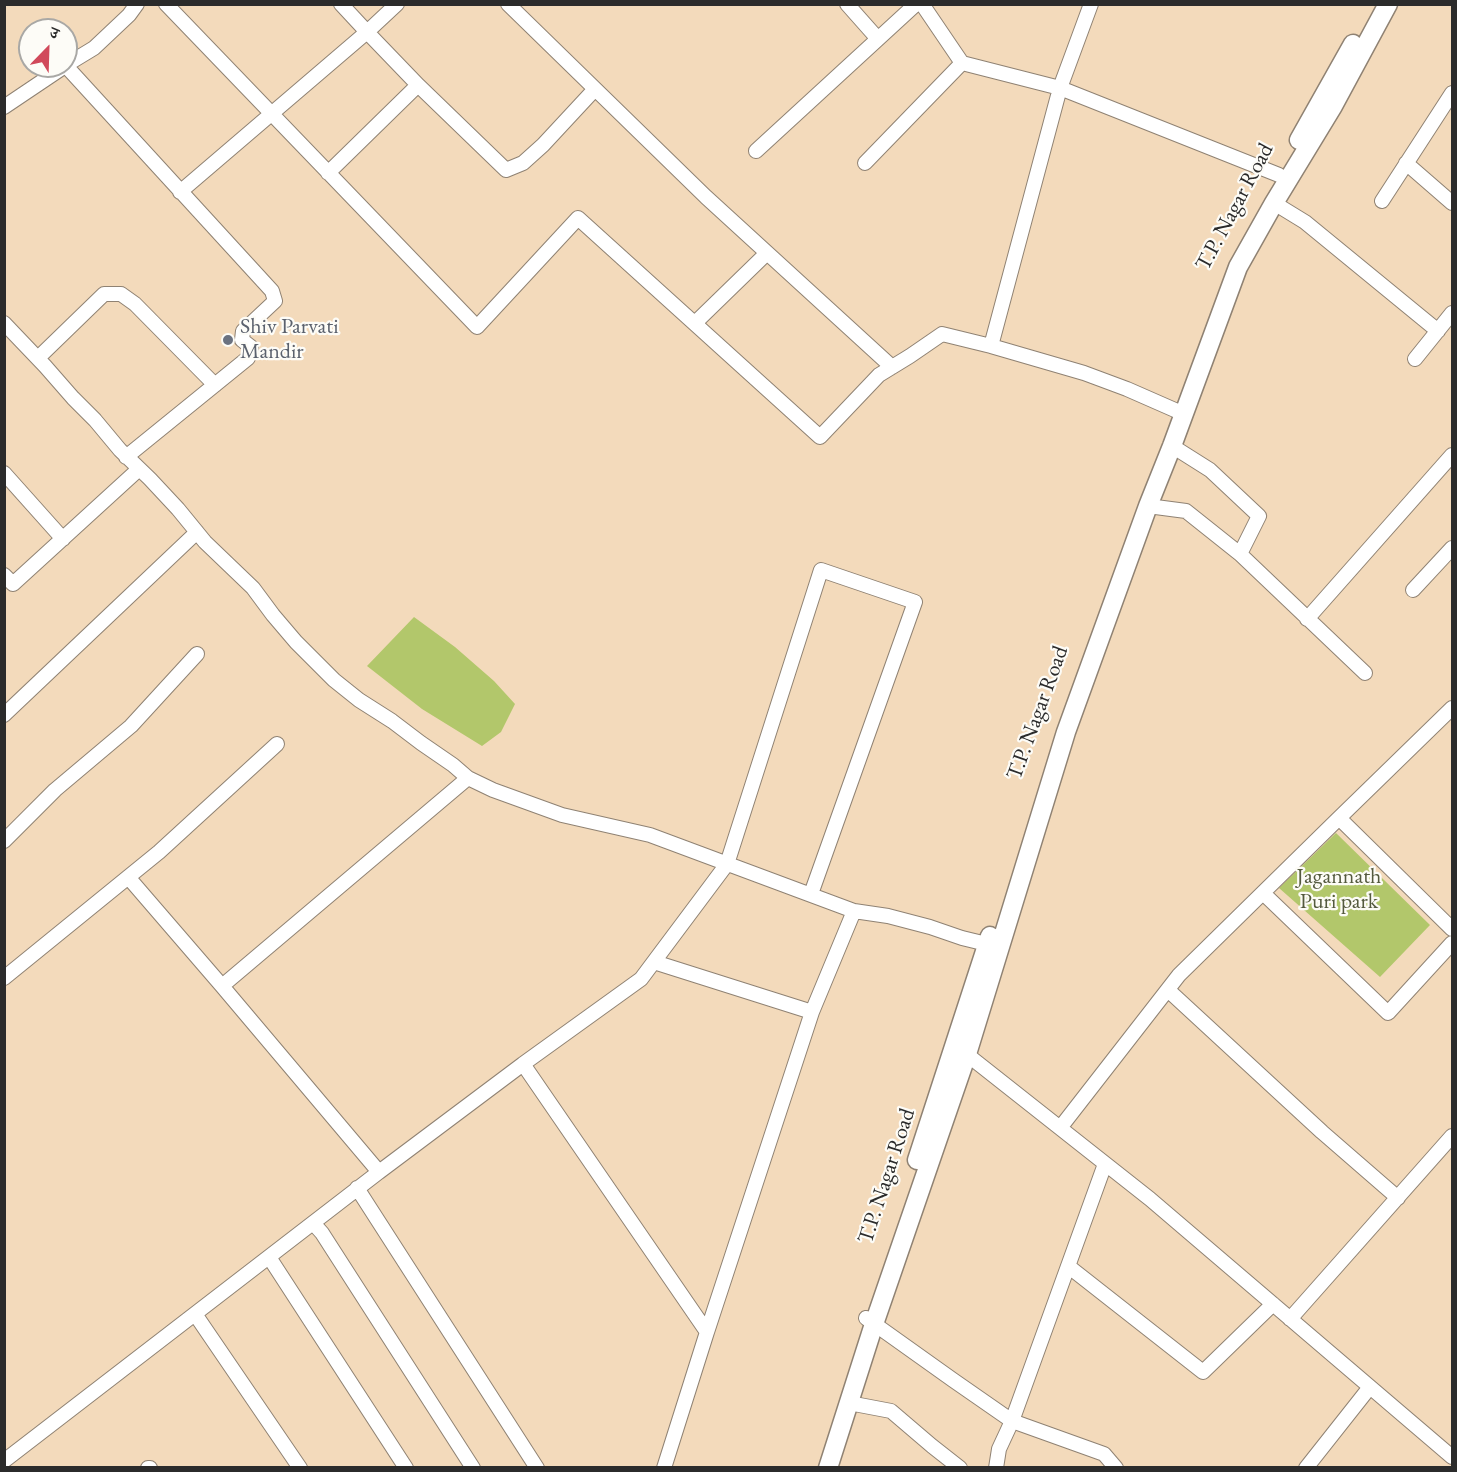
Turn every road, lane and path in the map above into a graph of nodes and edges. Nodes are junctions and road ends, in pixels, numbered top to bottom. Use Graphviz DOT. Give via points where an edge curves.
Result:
graph roads {
  1 [pos="137,4"];
  2 [pos="166,4"];
  3 [pos="341,4"];
  4 [pos="397,4"];
  5 [pos="508,4"];
  6 [pos="847,4"];
  7 [pos="916,4"];
  8 [pos="922,4"];
  9 [pos="1092,4"];
  10 [pos="1375,4"];
  11 [pos="1388,4"];
  12 [pos="367,32"];
  13 [pos="878,39"];
  14 [pos="78,58"];
  15 [pos="962,63"];
  16 [pos="47,78"];
  17 [pos="76,78"];
  18 [pos="418,85"];
  19 [pos="1060,88"];
  20 [pos="595,89"];
  21 [pos="1452,93"];
  22 [pos="4,107"];
  23 [pos="271,113"];
  24 [pos="756,151"];
  25 [pos="865,163"];
  26 [pos="1406,163"];
  27 [pos="328,173"];
  28 [pos="1279,175"];
  29 [pos="180,192"];
  30 [pos="1382,201"];
  31 [pos="1274,202"];
  32 [pos="1452,203"];
  33 [pos="767,253"];
  34 [pos="1452,313"];
  35 [pos="4,323"];
  36 [pos="695,323"];
  37 [pos="1438,332"];
  38 [pos="991,346"];
  39 [pos="38,358"];
  40 [pos="1415,359"];
  41 [pos="892,367"];
  42 [pos="214,385"];
  43 [pos="1179,412"];
  44 [pos="1172,446"];
  45 [pos="1452,455"];
  46 [pos="126,457"];
  47 [pos="140,469"];
  48 [pos="4,473"];
  49 [pos="1148,506"];
  50 [pos="197,532"];
  51 [pos="63,539"];
  52 [pos="1452,548"];
  53 [pos="1240,554"];
  54 [pos="4,575"];
  55 [pos="1413,590"];
  56 [pos="1307,619"];
  57 [pos="197,654"];
  58 [pos="1365,673"];
  59 [pos="1452,708"];
  60 [pos="4,715"];
  61 [pos="277,744"];
  62 [pos="468,778"];
  63 [pos="1338,818"];
  64 [pos="4,841"];
  65 [pos="727,864"];
  66 [pos="128,877"];
  67 [pos="1263,893"];
  68 [pos="811,894"];
  69 [pos="854,911"];
  70 [pos="1452,930"];
  71 [pos="1452,943"];
  72 [pos="994,945"];
  73 [pos="654,962"];
  74 [pos="4,978"];
  75 [pos="222,986"];
  76 [pos="1167,990"];
  77 [pos="812,1012"];
  78 [pos="961,1049"];
  79 [pos="523,1064"];
  80 [pos="1060,1128"];
  81 [pos="1452,1136"];
  82 [pos="1105,1164"];
  83 [pos="379,1172"];
  84 [pos="357,1188"];
  85 [pos="1398,1198"];
  86 [pos="312,1223"];
  87 [pos="269,1257"];
  88 [pos="1068,1266"];
  89 [pos="1273,1304"];
  90 [pos="195,1314"];
  91 [pos="1290,1319"];
  92 [pos="870,1321"];
  93 [pos="707,1332"];
  94 [pos="1370,1387"];
  95 [pos="849,1403"];
  96 [pos="1012,1420"];
  97 [pos="1452,1457"];
  98 [pos="4,1461"];
  99 [pos="300,1467"];
  100 [pos="405,1467"];
  101 [pos="473,1467"];
  102 [pos="537,1467"];
  103 [pos="664,1467"];
  104 [pos="818,1467"];
  105 [pos="828,1467"];
  106 [pos="960,1467"];
  107 [pos="996,1467"];
  108 [pos="1116,1467"];
  109 [pos="1306,1467"];
  1 -- 14 [label="street" via="94,48"];
  2 -- 23 [label="street"];
  3 -- 12 [label="street"];
  4 -- 12 [label="street"];
  5 -- 20 [label="street"];
  6 -- 13 [label="street"];
  7 -- 13 [label="street"];
  8 -- 15 [label="street"];
  9 -- 19 [label="street"];
  10 -- 28 [label="main road, T.P. Nagar Road"];
  11 -- 31 [label="main road" via="1333,106"];
  12 -- 18 [label="street"];
  12 -- 23 [label="street"];
  13 -- 24 [label="street"];
  15 -- 19 [label="street"];
  15 -- 25 [label="street"];
  16 -- 22 [label="street"];
  17 -- 29 [label="street"];
  18 -- 20 [label="street" via="506,170 522,163 543,145"];
  18 -- 27 [label="street"];
  19 -- 28 [label="street"];
  19 -- 38 [label="street"];
  20 -- 33 [label="street"];
  21 -- 26 [label="street"];
  23 -- 27 [label="street"];
  23 -- 29 [label="street"];
  26 -- 30 [label="street"];
  26 -- 32 [label="street"];
  27 -- 36 [label="street" via="477,327 578,218"];
  28 -- 43 [label="main road, T.P. Nagar Road" via="1227,268"];
  29 -- 42 [label="street" via="272,291 275,301 243,331 242,340 251,347 248,358"];
  31 -- 37 [label="street" via="1305,222"];
  31 -- 43 [label="main road" via="1238,267"];
  33 -- 36 [label="street"];
  33 -- 41 [label="street"];
  34 -- 37 [label="street"];
  35 -- 39 [label="street"];
  36 -- 41 [label="street" via="820,437 879,375"];
  37 -- 40 [label="street"];
  38 -- 41 [label="street" via="942,334"];
  38 -- 43 [label="street" via="1084,373"];
  39 -- 42 [label="street" via="104,294 121,294"];
  39 -- 46 [label="street"];
  42 -- 46 [label="street"];
  43 -- 44 [label="main road"];
  43 -- 72 [label="main road, T.P. Nagar Road" via="1045,759"];
  44 -- 49 [label="main road"];
  44 -- 53 [label="street" via="1210,470 1259,516"];
  45 -- 56 [label="street"];
  46 -- 47 [label="street"];
  47 -- 50 [label="street"];
  47 -- 51 [label="street"];
  48 -- 51 [label="street"];
  49 -- 53 [label="street" via="1186,511"];
  49 -- 72 [label="main road"];
  50 -- 60 [label="street"];
  50 -- 62 [label="street" via="254,588 296,642 334,680"];
  51 -- 54 [label="street" via="13,584"];
  52 -- 55 [label="street"];
  53 -- 56 [label="street"];
  56 -- 58 [label="street"];
  57 -- 64 [label="street" via="131,726 55,790"];
  59 -- 63 [label="street"];
  61 -- 66 [label="street"];
  62 -- 65 [label="street" via="562,815 650,835"];
  62 -- 75 [label="street"];
  63 -- 67 [label="street"];
  63 -- 70 [label="street"];
  65 -- 68 [label="street"];
  65 -- 68 [label="street" via="821,570 915,602"];
  65 -- 73 [label="street"];
  66 -- 74 [label="street"];
  66 -- 75 [label="street"];
  67 -- 71 [label="street" via="1388,1013"];
  67 -- 76 [label="street"];
  68 -- 69 [label="street"];
  69 -- 72 [label="street" via="888,916"];
  69 -- 77 [label="street"];
  72 -- 78 [label="main road, T.P. Nagar Road"];
  73 -- 77 [label="street"];
  73 -- 79 [label="street" via="641,979"];
  75 -- 83 [label="street"];
  76 -- 80 [label="street"];
  76 -- 85 [label="street"];
  77 -- 93 [label="street"];
  78 -- 80 [label="street"];
  78 -- 92 [label="main road, T.P. Nagar Road"];
  79 -- 83 [label="street"];
  79 -- 93 [label="street"];
  80 -- 82 [label="street"];
  81 -- 85 [label="street"];
  82 -- 88 [label="street"];
  82 -- 89 [label="street"];
  83 -- 84 [label="street"];
  84 -- 86 [label="street"];
  84 -- 102 [label="street"];
  85 -- 91 [label="street"];
  86 -- 87 [label="street"];
  86 -- 101 [label="street"];
  87 -- 90 [label="street"];
  87 -- 100 [label="street"];
  88 -- 89 [label="street" via="1203,1372"];
  88 -- 96 [label="street"];
  89 -- 91 [label="street"];
  90 -- 98 [label="street"];
  90 -- 99 [label="street"];
  91 -- 94 [label="street"];
  92 -- 95 [label="main road"];
  92 -- 96 [label="street"];
  92 -- 104 [label="main road, T.P. Nagar Road"];
  93 -- 103 [label="street"];
  94 -- 97 [label="street"];
  94 -- 109 [label="street"];
  95 -- 105 [label="main road"];
  95 -- 106 [label="street" via="891,1411"];
  96 -- 107 [label="street"];
  96 -- 108 [label="street" via="1104,1454"];
}
